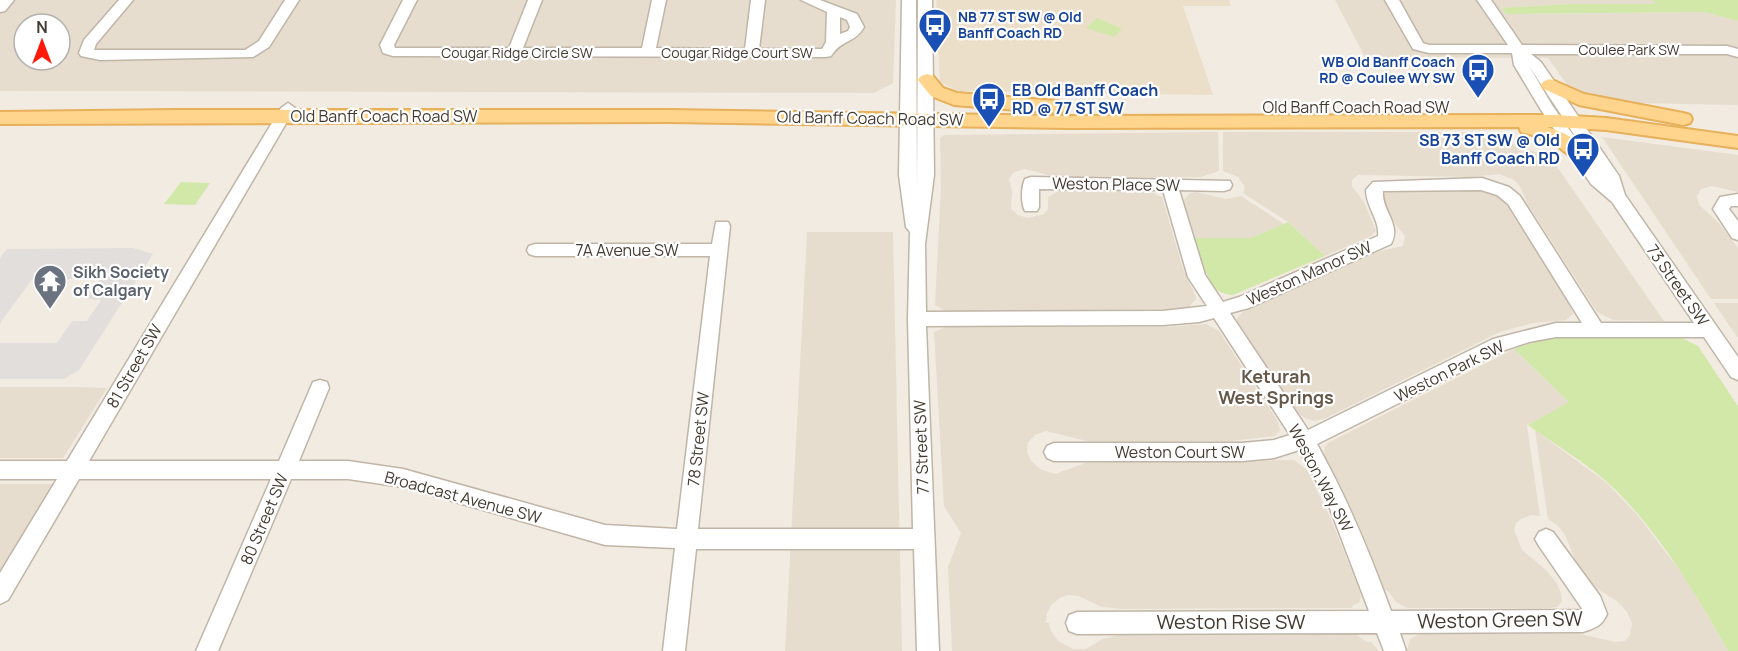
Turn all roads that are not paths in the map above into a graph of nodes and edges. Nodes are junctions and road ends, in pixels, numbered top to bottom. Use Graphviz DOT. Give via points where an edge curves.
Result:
graph roads {
  1 [pos="8,0"];
  2 [pos="126,0"];
  3 [pos="292,0"];
  4 [pos="410,0"];
  5 [pos="535,0"];
  6 [pos="659,0"];
  7 [pos="758,0"];
  8 [pos="807,0"];
  9 [pos="909,0"];
  10 [pos="925,0"];
  11 [pos="1392,0"];
  12 [pos="1484,0"];
  13 [pos="0,8"];
  14 [pos="834,10"];
  15 [pos="829,48"];
  16 [pos="1519,51"];
  17 [pos="648,52"];
  18 [pos="514,53"];
  19 [pos="751,53"];
  20 [pos="1738,53"];
  21 [pos="927,80"];
  22 [pos="1550,85"];
  23 [pos="1065,107"];
  24 [pos="0,108"];
  25 [pos="286,112"];
  26 [pos="917,113"];
  27 [pos="1559,114"];
  28 [pos="0,118"];
  29 [pos="1452,121"];
  30 [pos="1699,122"];
  31 [pos="1738,129"];
  32 [pos="1738,142"];
  33 [pos="1577,152"];
  34 [pos="1170,185"];
  35 [pos="1224,185"];
  36 [pos="1617,198"];
  37 [pos="1738,200"];
  38 [pos="1030,207"];
  39 [pos="722,226"];
  40 [pos="1738,234"];
  41 [pos="535,250"];
  42 [pos="719,250"];
  43 [pos="1218,311"];
  44 [pos="917,319"];
  45 [pos="1596,330"];
  46 [pos="1709,330"];
  47 [pos="1738,372"];
  48 [pos="320,388"];
  49 [pos="1305,441"];
  50 [pos="1054,452"];
  51 [pos="286,469"];
  52 [pos="0,470"];
  53 [pos="72,470"];
  54 [pos="687,539"];
  55 [pos="924,539"];
  56 [pos="1546,539"];
  57 [pos="0,593"];
  58 [pos="1385,622"];
  59 [pos="1077,623"];
  60 [pos="207,651"];
  61 [pos="674,651"];
  62 [pos="928,651"];
  63 [pos="1395,651"];
  1 -- 13 [label="street"];
  2 -- 3 [label="street" via="89,43 86,53 248,54 264,44"];
  4 -- 18 [label="street, Cougar Ridge Circle SW" via="388,50"];
  5 -- 18 [label="street"];
  6 -- 17 [label="street"];
  7 -- 19 [label="street"];
  8 -- 14 [label="street"];
  9 -- 26 [label="street, 77 Street SW"];
  10 -- 21 [label="street, 77 Street SW"];
  11 -- 16 [label="street, Coulee Park SW" via="1419,46"];
  12 -- 16 [label="street"];
  14 -- 15 [label="street"];
  14 -- 15 [label="street" via="852,17 857,27 853,34"];
  15 -- 19 [label="street, Cougar Ridge Court SW"];
  16 -- 20 [label="street, Coulee Park SW"];
  16 -- 22 [label="street, 73 Street SW"];
  16 -- 27 [label="street, 73 Street SW" via="1521,65"];
  17 -- 18 [label="street, Cougar Ridge Circle SW"];
  17 -- 19 [label="street, Cougar Ridge Court SW"];
  21 -- 23 [label="main road" via="937,92 954,99"];
  21 -- 26 [label="street, 77 Street SW"];
  22 -- 27 [label="street, 73 Street SW"];
  22 -- 30 [label="main road" via="1580,99"];
  23 -- 26 [label="main road, Old Banff Coach Road SW"];
  23 -- 27 [label="main road, Old Banff Coach Road SW"];
  24 -- 25 [label="main road, Old Banff Coach Road SW"];
  25 -- 26 [label="main road, Old Banff Coach Road SW" via="691,116"];
  25 -- 28 [label="main road, Old Banff Coach Road SW"];
  25 -- 53 [label="street, 81 Street SW"];
  26 -- 29 [label="main road, Old Banff Coach Road SW" via="1071,122"];
  26 -- 44 [label="street, 77 Street SW" via="926,175 917,244"];
  27 -- 29 [label="main road, Old Banff Coach Road SW"];
  27 -- 30 [label="main road, Old Banff Coach Road SW"];
  27 -- 32 [label="main road, Old Banff Coach Road SW"];
  27 -- 33 [label="street, 73 Street SW"];
  27 -- 36 [label="street, 73 Street SW" via="1613,180"];
  29 -- 33 [label="main road" via="1538,130 1558,136"];
  30 -- 31 [label="main road, Old Banff Coach Road SW"];
  33 -- 36 [label="street, 73 Street SW" via="1597,180"];
  34 -- 35 [label="street, Weston Place SW"];
  34 -- 38 [label="street, Weston Place SW" via="1031,183"];
  34 -- 43 [label="street, Weston Way SW" via="1197,277"];
  36 -- 46 [label="street, 73 Street SW"];
  37 -- 40 [label="street" via="1726,201 1721,209"];
  39 -- 42 [label="street, 78 Street SW"];
  41 -- 42 [label="street, 7A Avenue SW"];
  42 -- 54 [label="street, 78 Street SW"];
  43 -- 44 [label="street, Weston Manor SW" via="1163,318"];
  43 -- 45 [label="street, Weston Manor SW" via="1385,240 1387,227 1373,199 1379,186 1482,184 1503,190 1514,200"];
  43 -- 49 [label="street, Weston Way SW"];
  44 -- 55 [label="street, 77 Street SW"];
  45 -- 46 [label="street, Weston Park SW"];
  45 -- 49 [label="street, Weston Park SW" via="1541,332 1499,344"];
  46 -- 47 [label="street, 73 Street SW"];
  48 -- 51 [label="street, 80 Street SW"];
  49 -- 50 [label="street, Weston Court SW" via="1242,453"];
  49 -- 58 [label="street, Weston Way SW" via="1334,494"];
  51 -- 53 [label="street, Broadcast Avenue SW"];
  51 -- 54 [label="street, Broadcast Avenue SW" via="348,470 403,478 591,532"];
  51 -- 60 [label="street, 80 Street SW"];
  52 -- 53 [label="street, Broadcast Avenue SW"];
  53 -- 57 [label="street, 81 Street SW"];
  54 -- 55 [label="street, Broadcast Avenue SW"];
  54 -- 61 [label="street, 78 Street SW"];
  55 -- 62 [label="street, 77 Street SW"];
  56 -- 58 [label="street, Weston Green SW" via="1592,604 1596,614 1592,618"];
  58 -- 59 [label="street, Weston Rise SW"];
  58 -- 63 [label="street, Weston Way SW"];
}
